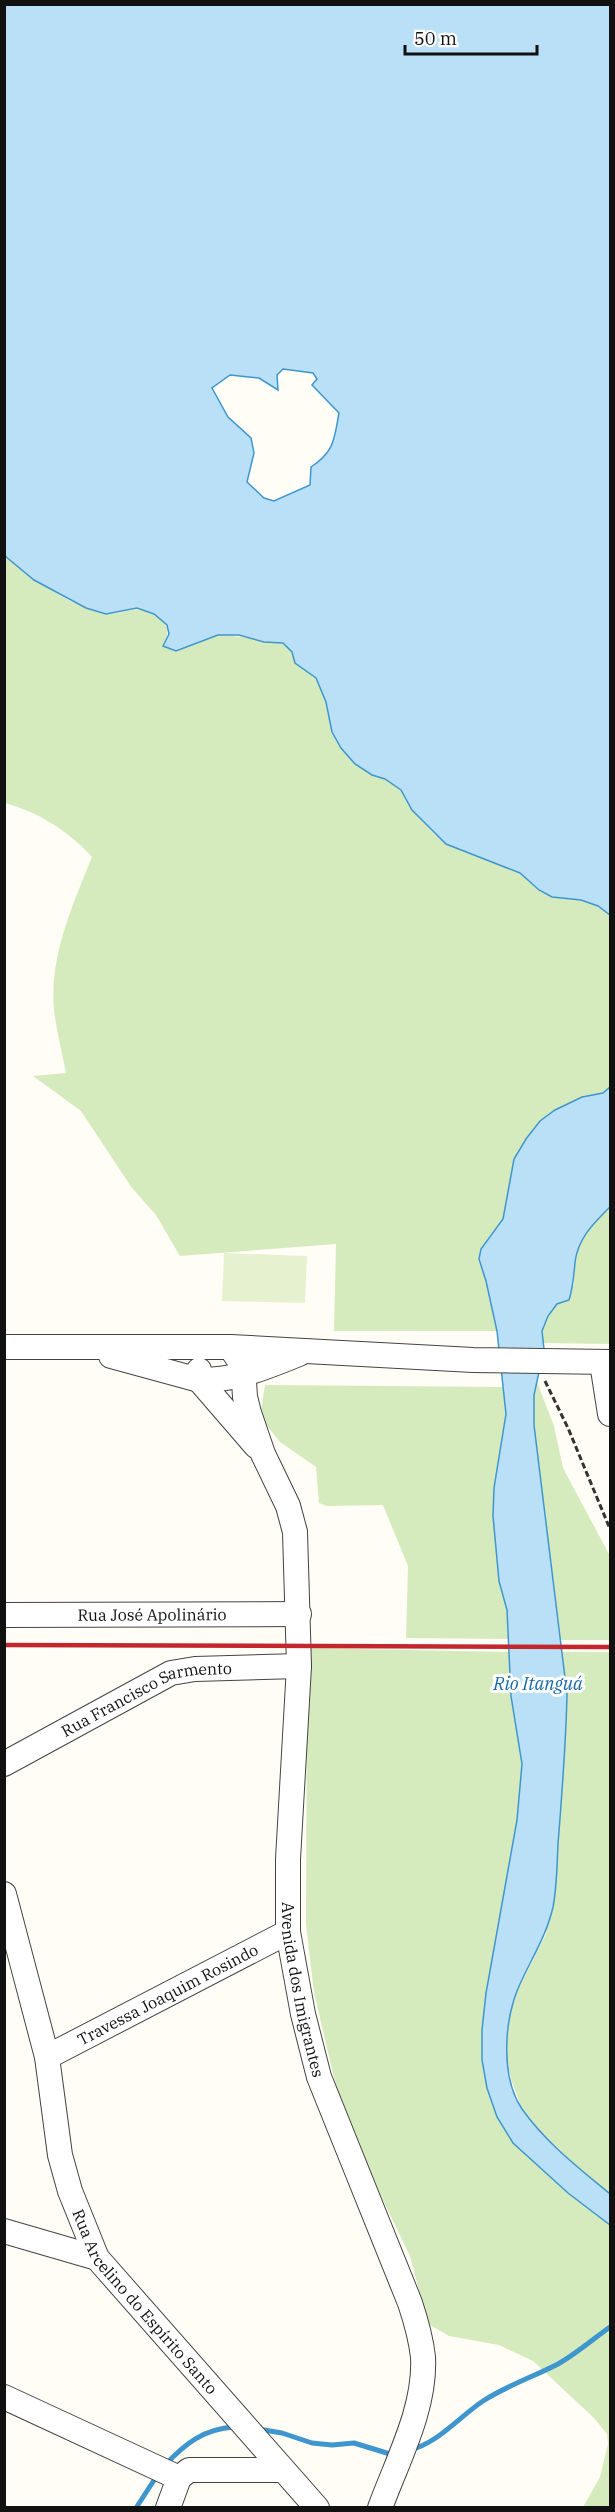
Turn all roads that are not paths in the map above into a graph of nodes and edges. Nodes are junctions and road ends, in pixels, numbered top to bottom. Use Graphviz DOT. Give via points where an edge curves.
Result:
graph roads {
  1 [pos="4,1347"];
  2 [pos="81,1347"];
  3 [pos="219,1347"];
  4 [pos="310,1350"];
  5 [pos="606,1362"];
  6 [pos="245,1374"];
  7 [pos="199,1380"];
  8 [pos="610,1414"];
  9 [pos="263,1454"];
  10 [pos="299,1614"];
  11 [pos="4,1615"];
  12 [pos="299,1666"];
  13 [pos="4,1764"];
  14 [pos="4,1894"];
  15 [pos="288,1932"];
  16 [pos="47,2057"];
  17 [pos="4,2230"];
  18 [pos="97,2258"];
  19 [pos="4,2397"];
  20 [pos="282,2470"];
  21 [pos="179,2478"];
  22 [pos="168,2508"];
  23 [pos="317,2508"];
  24 [pos="380,2508"];
  1 -- 2 [label="street"];
  2 -- 3 [label="street"];
  2 -- 7 [label="street"];
  3 -- 4 [label="street"];
  3 -- 6 [label="street, Avenida dos Imigrantes" via="240,1360"];
  3 -- 7 [label="street" via="201,1362"];
  4 -- 5 [label="street" via="473,1360"];
  4 -- 6 [label="street"];
  5 -- 8 [label="street"];
  6 -- 7 [label="street"];
  6 -- 9 [label="street, Avenida dos Imigrantes" via="245,1397"];
  7 -- 9 [label="street, Avenida dos Imigrantes"];
  9 -- 10 [label="street, Avenida dos Imigrantes" via="296,1532"];
  10 -- 11 [label="street, Rua José Apolinário"];
  10 -- 12 [label="street, Avenida dos Imigrantes"];
  12 -- 13 [label="street, Rua Francisco Sarmento" via="179,1671"];
  12 -- 15 [label="street, Avenida dos Imigrantes" via="288,1859"];
  14 -- 16 [label="street, Rua Arcelino do Espírito Santo"];
  15 -- 16 [label="street, Travessa Joaquim Rosindo"];
  15 -- 24 [label="street, Avenida dos Imigrantes" via="319,2077 410,2303 421,2340 423,2359 415,2414"];
  16 -- 18 [label="street, Rua Arcelino do Espírito Santo" via="60,2155 70,2192"];
  17 -- 18 [label="street"];
  18 -- 20 [label="street, Rua Arcelino do Espírito Santo"];
  19 -- 21 [label="street"];
  20 -- 21 [label="street" via="196,2469"];
  20 -- 23 [label="street, Rua Arcelino do Espírito Santo"];
  21 -- 22 [label="street"];
}
